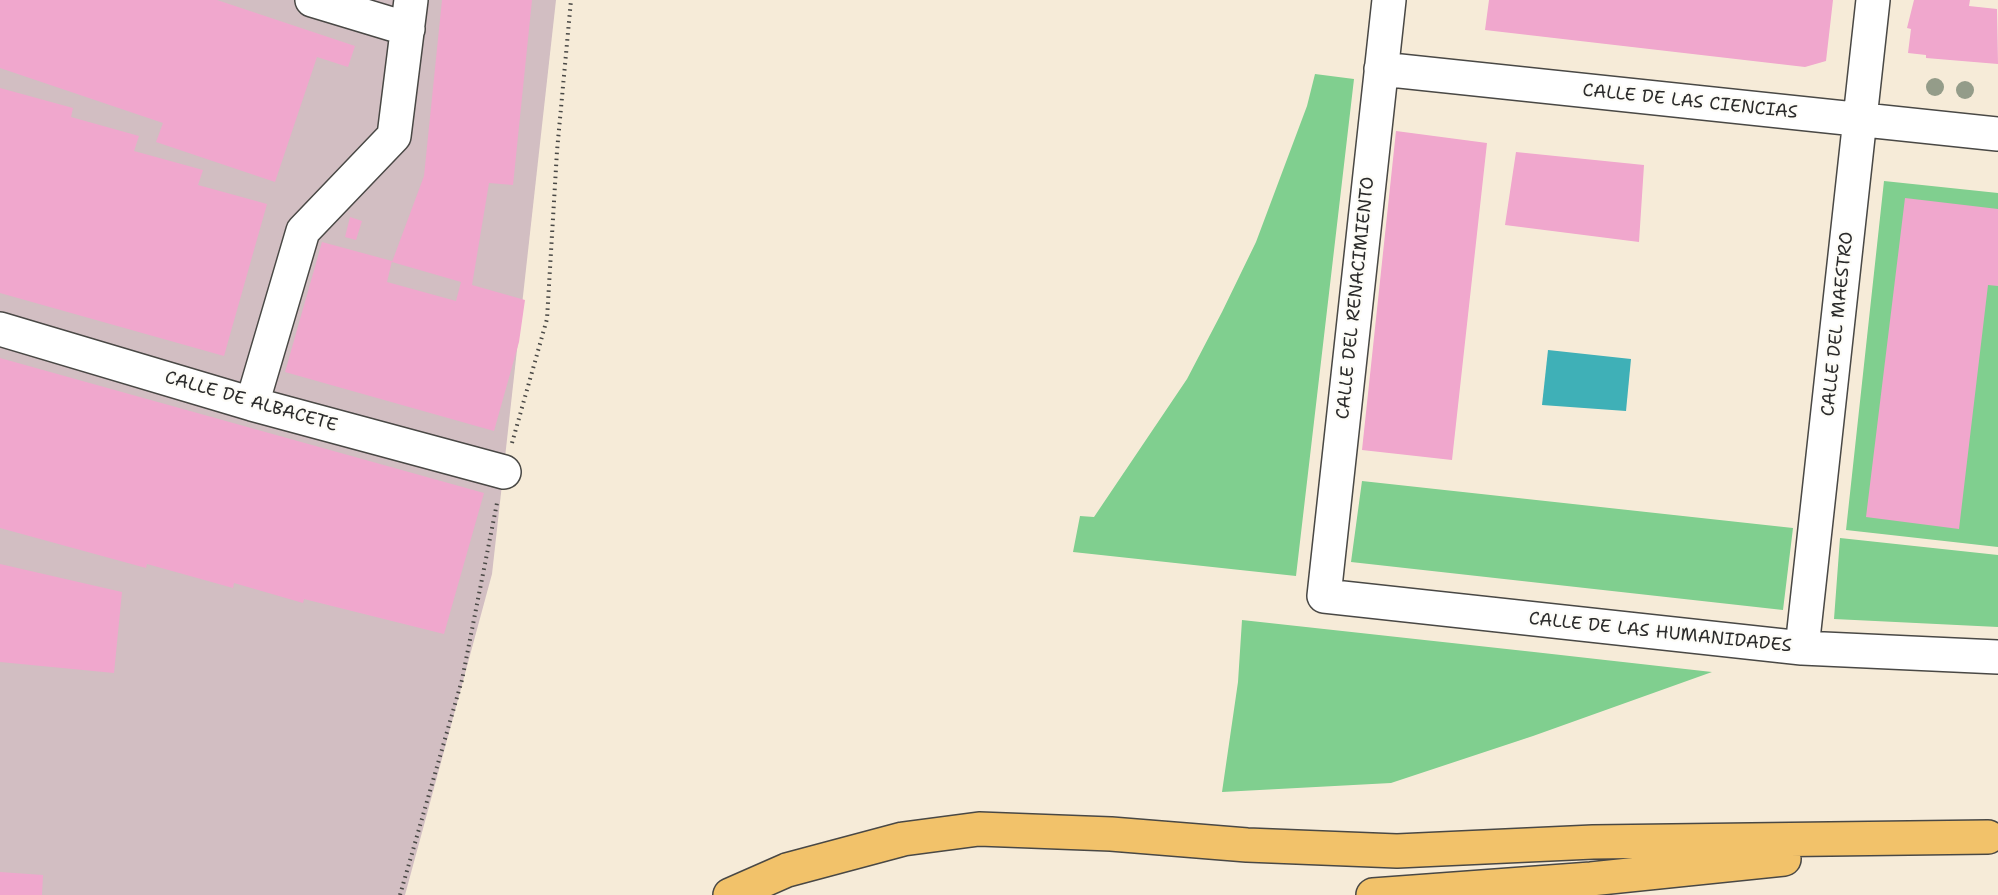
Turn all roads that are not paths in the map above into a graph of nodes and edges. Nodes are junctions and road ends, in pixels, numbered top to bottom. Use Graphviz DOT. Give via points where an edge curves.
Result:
graph roads {
  1 [pos="312,0"];
  2 [pos="1389,0"];
  3 [pos="1873,0"];
  4 [pos="410,15"];
  5 [pos="1381,69"];
  6 [pos="1861,120"];
  7 [pos="1998,134"];
  8 [pos="0,329"];
  9 [pos="252,404"];
  10 [pos="504,472"];
  11 [pos="1324,596"];
  12 [pos="1802,648"];
  13 [pos="1998,657"];
  14 [pos="1993,837"];
  15 [pos="730,895"];
  16 [pos="1373,895"];
  1 -- 4 [label="street"];
  2 -- 5 [label="street, CALLE DEL RENACIMIENTO"];
  3 -- 6 [label="street, CALLE DEL MAESTRO"];
  4 -- 9 [label="street" via="394,136 303,231"];
  5 -- 6 [label="street, CALLE DE LAS CIENCIAS"];
  5 -- 11 [label="street, CALLE DEL RENACIMIENTO"];
  6 -- 7 [label="street, CALLE DE LAS CIENCIAS"];
  6 -- 12 [label="street, CALLE DEL MAESTRO"];
  8 -- 9 [label="street, CALLE DE ALBACETE"];
  9 -- 10 [label="street, CALLE DE ALBACETE"];
  11 -- 12 [label="street, CALLE DE LAS HUMANIDADES"];
  12 -- 13 [label="street, CALLE DE LAS HUMANIDADES"];
  14 -- 15 [label="highway" via="1593,842 1397,851 979,829 903,838 787,870"];
  14 -- 16 [label="highway" via="1591,879"];
}
